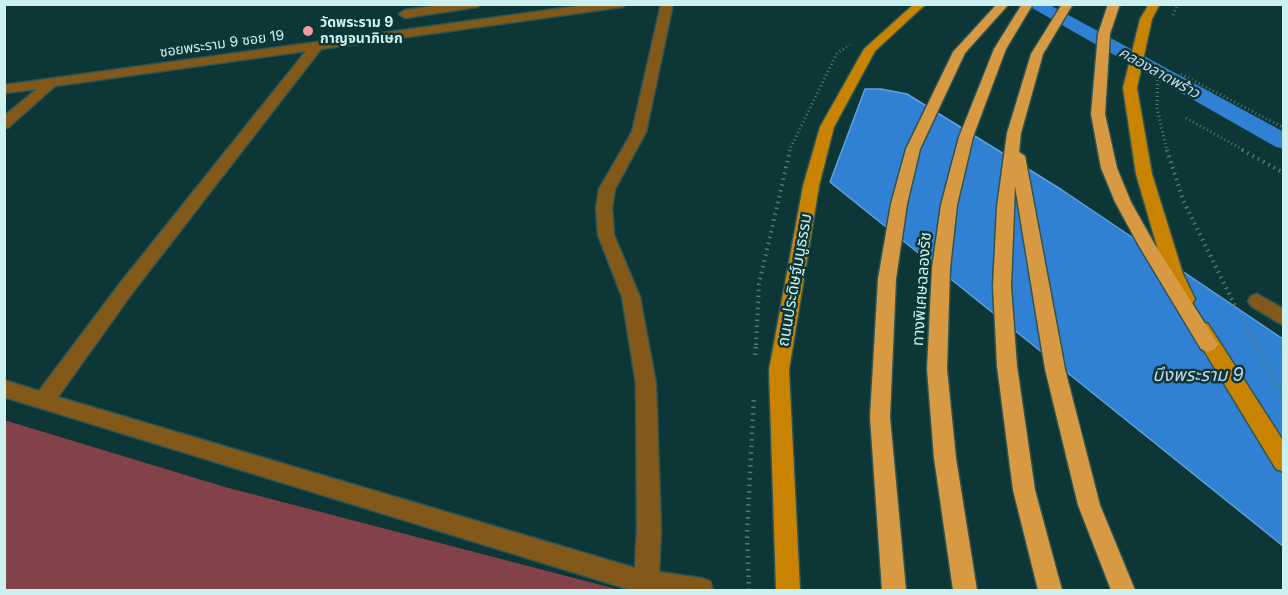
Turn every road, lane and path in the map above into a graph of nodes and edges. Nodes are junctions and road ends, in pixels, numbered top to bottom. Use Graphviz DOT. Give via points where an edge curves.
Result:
graph roads {
  1 [pos="477,4"];
  2 [pos="622,4"];
  3 [pos="667,4"];
  4 [pos="1004,4"];
  5 [pos="1028,4"];
  6 [pos="1068,4"];
  7 [pos="1114,4"];
  8 [pos="1155,4"];
  9 [pos="1178,4"];
  10 [pos="404,9"];
  11 [pos="915,9"];
  12 [pos="1168,23"];
  13 [pos="409,33"];
  14 [pos="317,45"];
  15 [pos="1159,59"];
  16 [pos="1181,74"];
  17 [pos="52,82"];
  18 [pos="4,89"];
  19 [pos="1186,117"];
  20 [pos="4,124"];
  21 [pos="1284,128"];
  22 [pos="1014,133"];
  23 [pos="1284,173"];
  24 [pos="1257,301"];
  25 [pos="1284,319"];
  26 [pos="1208,344"];
  27 [pos="4,388"];
  28 [pos="1284,395"];
  29 [pos="43,401"];
  30 [pos="1284,462"];
  31 [pos="646,583"];
  32 [pos="701,591"];
  33 [pos="788,591"];
  34 [pos="894,591"];
  35 [pos="965,591"];
  36 [pos="1050,591"];
  37 [pos="1123,591"];
  1 -- 10 [label="street"];
  2 -- 13 [label="street, ซอยพระราม 9 ซอย 19"];
  3 -- 31 [label="street" via="639,132 608,189 604,208 606,235 631,297 646,384"];
  4 -- 34 [label="highway" via="959,52 913,149 899,204 887,279 880,417"];
  5 -- 35 [label="highway, ทางพิเศษฉลองรัช" via="1000,49 966,137 949,205 941,268 937,369 945,458"];
  6 -- 22 [label="highway" via="1037,54"];
  7 -- 26 [label="highway" via="1104,34 1098,83 1098,114 1109,168 1147,246"];
  8 -- 26 [label="main road" via="1146,19 1130,88 1144,174 1174,274"];
  9 -- 12 [label="path"];
  10 -- 13 [label="street"];
  11 -- 33 [label="main road, ถนนประดิษฐ์มนูธรรม" via="870,49 827,127 811,186 779,370"];
  13 -- 14 [label="street, ซอยพระราม 9 ซอย 19"];
  14 -- 17 [label="street, ซอยพระราม 9 ซอย 19"];
  14 -- 29 [label="street"];
  15 -- 28 [label="path" via="1157,100 1182,200"];
  16 -- 21 [label="path"];
  17 -- 18 [label="street, ซอยพระราม 9 ซอย 19"];
  17 -- 20 [label="street"];
  19 -- 23 [label="path"];
  22 -- 36 [label="highway" via="1005,207 1002,286 1007,366 1024,490"];
  22 -- 37 [label="highway" via="1055,369 1089,505"];
  24 -- 25 [label="street"];
  26 -- 30 [label="main road"];
  27 -- 29 [label="street"];
  29 -- 31 [label="street"];
  31 -- 32 [label="street"];
}
